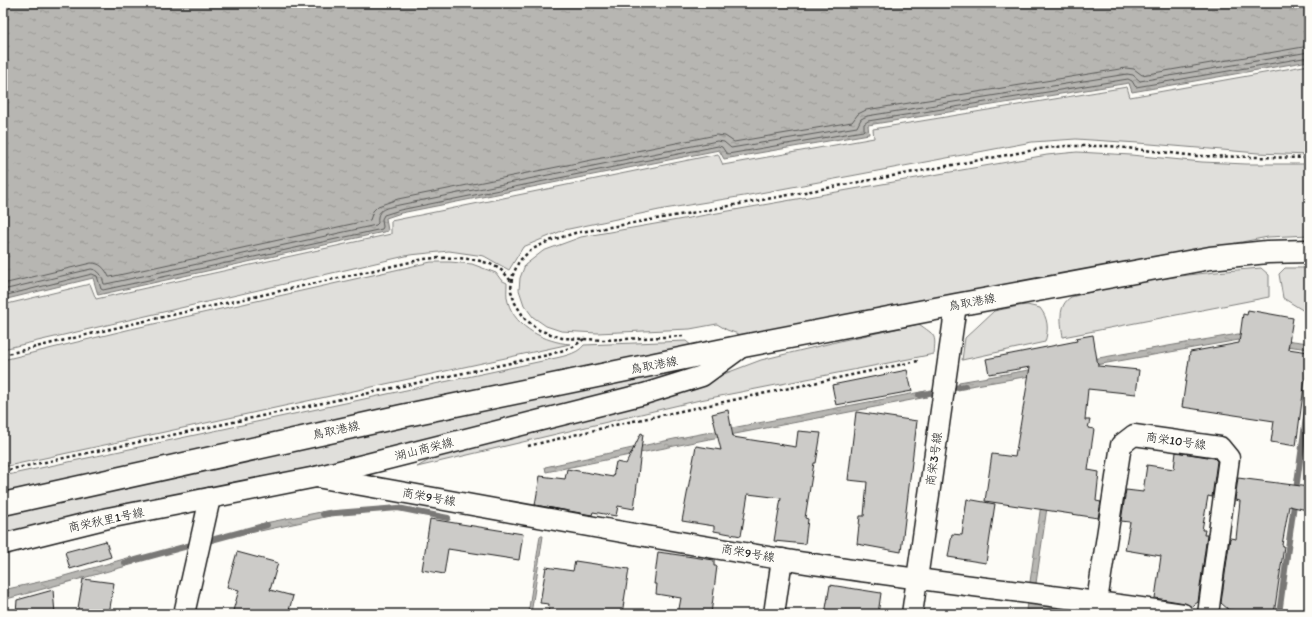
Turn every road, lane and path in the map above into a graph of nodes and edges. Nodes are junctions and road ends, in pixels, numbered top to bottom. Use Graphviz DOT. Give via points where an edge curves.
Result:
graph roads {
  1 [pos="1309,158"];
  2 [pos="1309,251"];
  3 [pos="512,282"];
  4 [pos="956,305"];
  5 [pos="685,336"];
  6 [pos="585,339"];
  7 [pos="743,346"];
  8 [pos="3,355"];
  9 [pos="918,361"];
  10 [pos="524,446"];
  11 [pos="3,471"];
  12 [pos="316,477"];
  13 [pos="210,498"];
  14 [pos="3,504"];
  15 [pos="3,544"];
  16 [pos="782,559"];
  17 [pos="917,579"];
  18 [pos="1097,601"];
  19 [pos="184,614"];
  20 [pos="774,614"];
  21 [pos="912,614"];
  22 [pos="1183,614"];
  23 [pos="1208,614"];
  1 -- 3 [label="path" via="1197,156 1109,146 1045,148 575,233 531,250 519,261"];
  2 -- 4 [label="main road, 鳥取港線" via="1217,257"];
  3 -- 6 [label="path" via="511,291 515,303 525,319 539,330 562,338"];
  3 -- 8 [label="path" via="501,270 487,263 461,258 424,259"];
  4 -- 7 [label="main road, 鳥取港線"];
  4 -- 17 [label="street, 商栄3号線"];
  5 -- 6 [label="path"];
  6 -- 11 [label="path" via="574,347 548,355"];
  7 -- 12 [label="street, 湖山商栄線" via="702,376"];
  7 -- 14 [label="main road, 鳥取港線" via="402,416"];
  9 -- 10 [label="path"];
  12 -- 13 [label="street, 湖山商栄線"];
  12 -- 16 [label="street, 商栄9号線"];
  13 -- 15 [label="street, 商栄秋里1号線" via="108,518"];
  13 -- 19 [label="street"];
  16 -- 17 [label="street, 商栄9号線"];
  16 -- 20 [label="street"];
  17 -- 18 [label="street, 商栄9号線"];
  17 -- 21 [label="street, 商栄3号線"];
  18 -- 22 [label="street, 商栄9号線"];
  18 -- 23 [label="street, 商栄10号線" via="1121,445 1134,435 1220,447 1229,458"];
}
